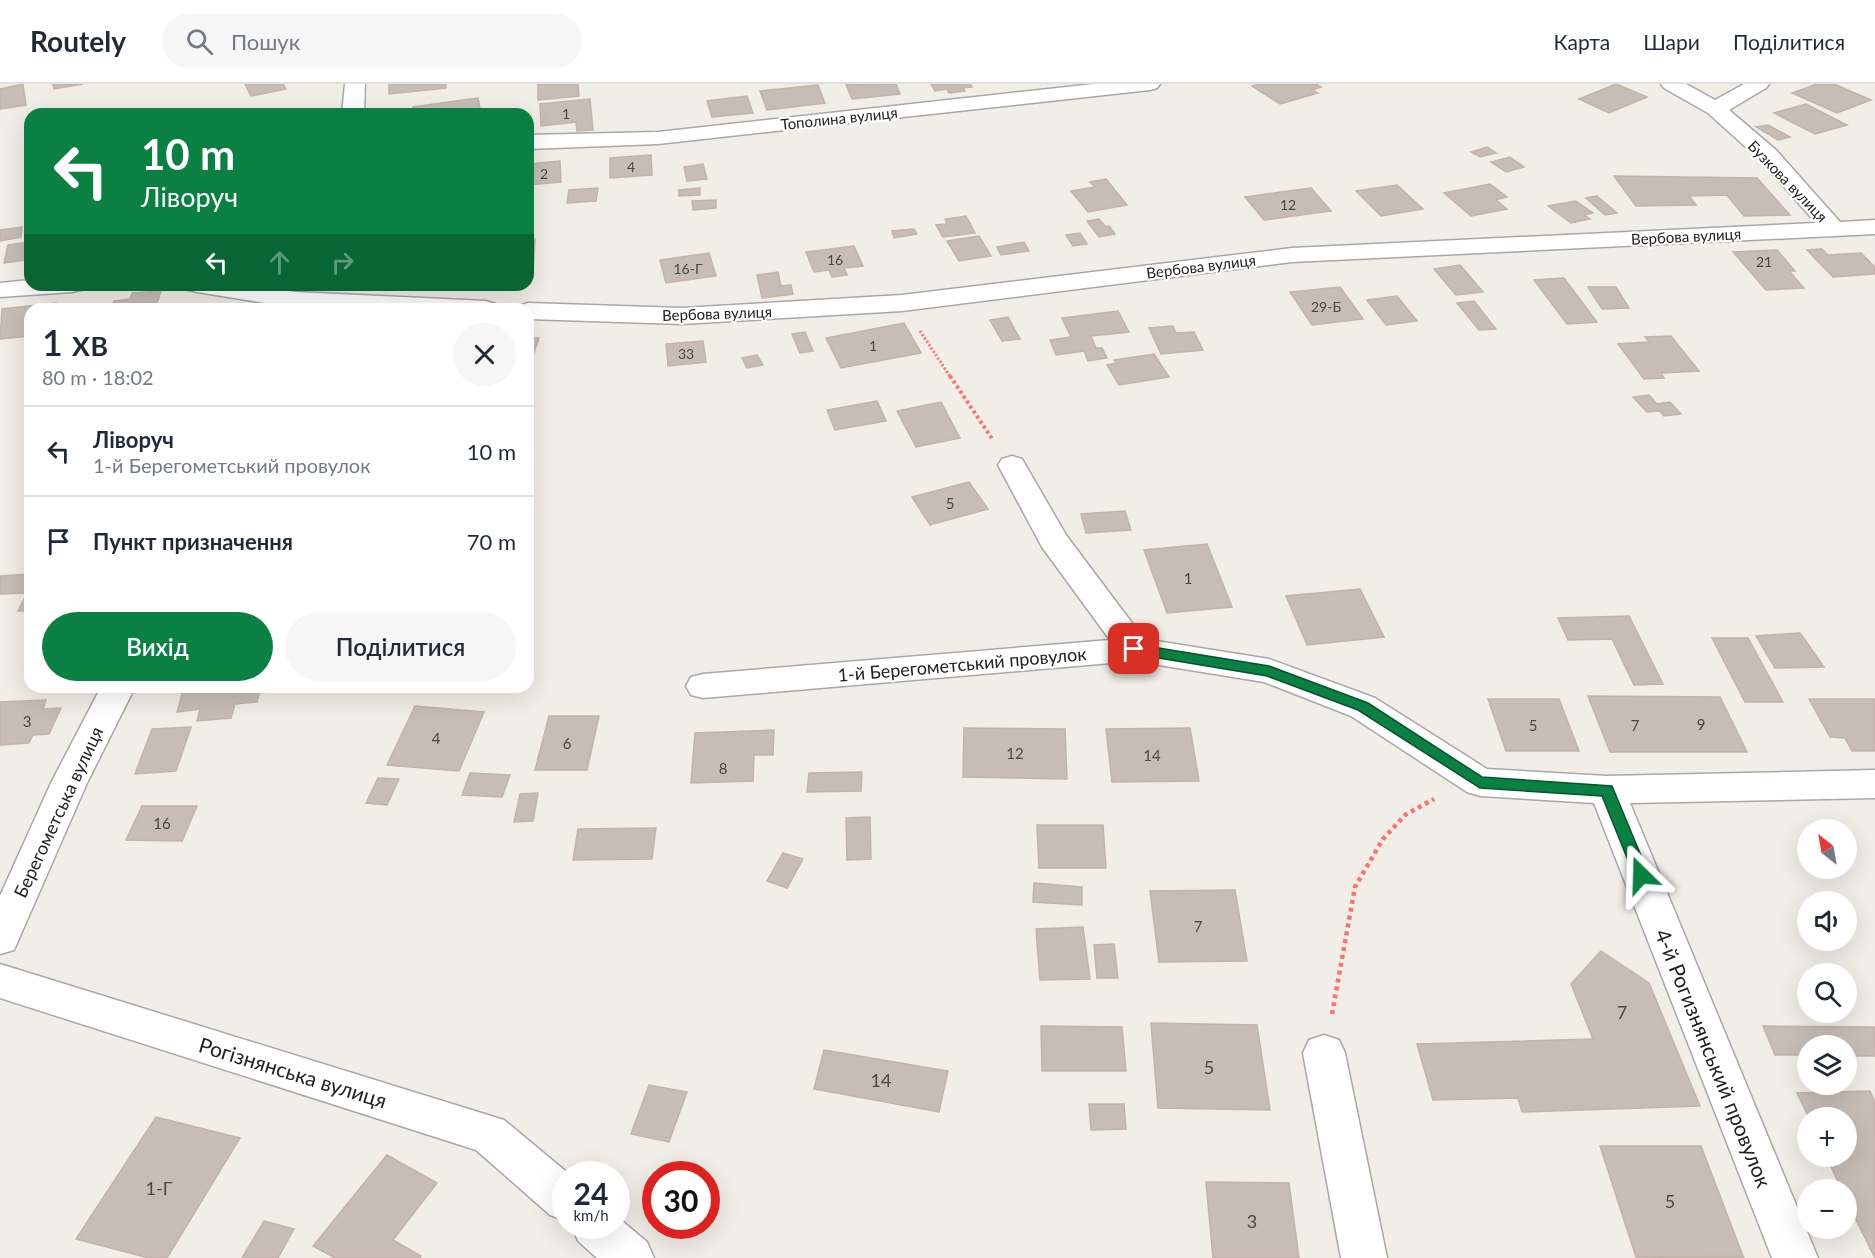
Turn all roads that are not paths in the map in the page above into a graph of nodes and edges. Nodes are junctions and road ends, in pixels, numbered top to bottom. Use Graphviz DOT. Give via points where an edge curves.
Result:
graph roads {
  1 [pos="356,84"];
  2 [pos="1150,84"];
  3 [pos="1671,84"];
  4 [pos="1760,84"];
  5 [pos="353,108"];
  6 [pos="1715,110"];
  7 [pos="534,142"];
  8 [pos="1875,227"];
  9 [pos="1834,229"];
  10 [pos="24,288"];
  11 [pos="0,290"];
  12 [pos="244,291"];
  13 [pos="298,298"];
  14 [pos="383,303"];
  15 [pos="534,311"];
  16 [pos="1012,465"];
  17 [pos="1134,649"];
  18 [pos="703,686"];
  19 [pos="115,693"];
  20 [pos="1875,784"];
  21 [pos="1607,790"];
  22 [pos="0,938"];
  23 [pos="0,981"];
  24 [pos="1324,1053"];
  25 [pos="552,1188"];
  26 [pos="609,1239"];
  27 [pos="631,1258"];
  28 [pos="1364,1258"];
  29 [pos="1795,1258"];
  1 -- 5 [label="street"];
  2 -- 7 [label="street, Тополина вулиця" via="658,138"];
  3 -- 6 [label="street, Бузкова вулиця"];
  4 -- 6 [label="street"];
  6 -- 9 [label="street, Бузкова вулиця" via="1768,155"];
  8 -- 9 [label="street, Вербова вулиця"];
  9 -- 15 [label="street, Вербова вулиця" via="1292,255 902,303 682,316"];
  10 -- 11 [label="street"];
  12 -- 13 [label="street"];
  13 -- 14 [label="street"];
  16 -- 17 [label="street" via="1053,540"];
  17 -- 18 [label="street, 1-й Берегометський провулок"];
  17 -- 21 [label="street, 1-й Берегометський провулок" via="1269,671 1363,707 1480,782"];
  19 -- 22 [label="street, Берегометська вулиця" via="69,783"];
  20 -- 21 [label="street, 1-й Берегометський провулок"];
  21 -- 29 [label="street, 4-й Рогизнянський провулок"];
  23 -- 25 [label="street, Рогізнянська вулиця" via="489,1134"];
  24 -- 28 [label="street"];
  26 -- 27 [label="street"];
}
